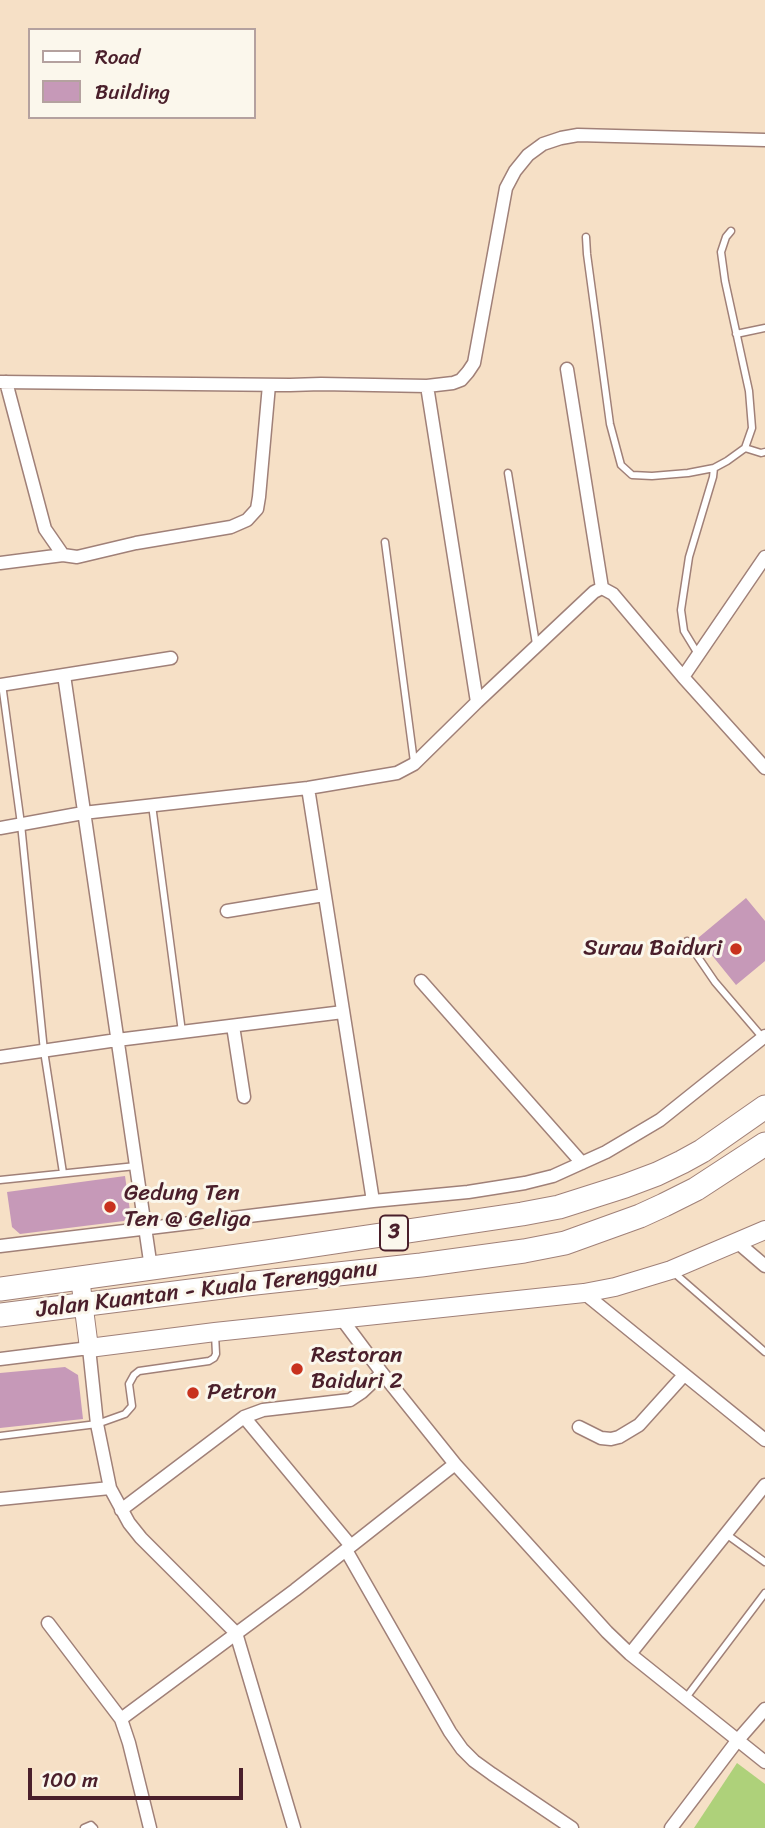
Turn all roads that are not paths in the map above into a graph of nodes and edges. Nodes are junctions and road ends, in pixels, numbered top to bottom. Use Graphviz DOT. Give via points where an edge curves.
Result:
graph roads {
  1 [pos="765,140"];
  2 [pos="732,231"];
  3 [pos="586,237"];
  4 [pos="765,328"];
  5 [pos="736,334"];
  6 [pos="567,369"];
  7 [pos="3,382"];
  8 [pos="270,385"];
  9 [pos="427,386"];
  10 [pos="745,448"];
  11 [pos="765,452"];
  12 [pos="714,468"];
  13 [pos="508,473"];
  14 [pos="385,542"];
  15 [pos="63,555"];
  16 [pos="765,557"];
  17 [pos="0,563"];
  18 [pos="602,588"];
  19 [pos="537,647"];
  20 [pos="698,655"];
  21 [pos="171,658"];
  22 [pos="64,675"];
  23 [pos="683,677"];
  24 [pos="1,685"];
  25 [pos="477,702"];
  26 [pos="414,764"];
  27 [pos="765,768"];
  28 [pos="308,789"];
  29 [pos="152,805"];
  30 [pos="83,813"];
  31 [pos="21,824"];
  32 [pos="0,828"];
  33 [pos="324,895"];
  34 [pos="227,911"];
  35 [pos="687,941"];
  36 [pos="421,981"];
  37 [pos="343,1012"];
  38 [pos="233,1026"];
  39 [pos="182,1032"];
  40 [pos="764,1037"];
  41 [pos="117,1041"];
  42 [pos="44,1051"];
  43 [pos="0,1058"];
  44 [pos="244,1097"];
  45 [pos="765,1107"];
  46 [pos="765,1144"];
  47 [pos="582,1163"];
  48 [pos="136,1166"];
  49 [pos="63,1173"];
  50 [pos="0,1180"];
  51 [pos="373,1201"];
  52 [pos="145,1227"];
  53 [pos="765,1230"];
  54 [pos="737,1242"];
  55 [pos="0,1246"];
  56 [pos="765,1266"];
  57 [pos="151,1268"];
  58 [pos="670,1270"];
  59 [pos="80,1278"];
  60 [pos="0,1289"];
  61 [pos="584,1293"];
  62 [pos="83,1304"];
  63 [pos="0,1315"];
  64 [pos="341,1318"];
  65 [pos="215,1332"];
  66 [pos="89,1348"];
  67 [pos="765,1352"];
  68 [pos="0,1359"];
  69 [pos="382,1373"];
  70 [pos="684,1375"];
  71 [pos="244,1417"];
  72 [pos="97,1423"];
  73 [pos="579,1427"];
  74 [pos="0,1436"];
  75 [pos="765,1440"];
  76 [pos="455,1464"];
  77 [pos="765,1485"];
  78 [pos="110,1488"];
  79 [pos="0,1499"];
  80 [pos="121,1510"];
  81 [pos="726,1534"];
  82 [pos="348,1548"];
  83 [pos="765,1562"];
  84 [pos="765,1593"];
  85 [pos="48,1623"];
  86 [pos="236,1633"];
  87 [pos="630,1654"];
  88 [pos="685,1699"];
  89 [pos="765,1709"];
  90 [pos="121,1719"];
  91 [pos="737,1741"];
  92 [pos="765,1762"];
  93 [pos="84,1828"];
  94 [pos="94,1828"];
  95 [pos="150,1828"];
  96 [pos="294,1828"];
  97 [pos="572,1828"];
  98 [pos="671,1828"];
  1 -- 9 [label="street" via="578,135 543,144 528,155 506,188 474,363 461,380"];
  2 -- 5 [label="lane" via="721,252"];
  3 -- 12 [label="lane" via="610,424 621,465 632,475 652,476"];
  4 -- 5 [label="lane"];
  5 -- 10 [label="lane" via="752,428"];
  6 -- 18 [label="street"];
  7 -- 8 [label="street"];
  7 -- 15 [label="street" via="45,529"];
  8 -- 9 [label="street"];
  8 -- 15 [label="street" via="257,509 247,520 77,557"];
  9 -- 25 [label="street"];
  10 -- 11 [label="lane"];
  10 -- 12 [label="lane"];
  12 -- 20 [label="lane" via="689,557 681,610 684,631"];
  13 -- 19 [label="lane"];
  14 -- 26 [label="lane"];
  15 -- 17 [label="street"];
  16 -- 20 [label="street"];
  18 -- 19 [label="street"];
  18 -- 23 [label="street" via="613,594"];
  19 -- 25 [label="street"];
  20 -- 23 [label="street"];
  21 -- 22 [label="street"];
  22 -- 24 [label="street"];
  22 -- 30 [label="street"];
  23 -- 27 [label="street"];
  24 -- 31 [label="lane"];
  25 -- 26 [label="street"];
  26 -- 28 [label="street" via="397,773"];
  28 -- 29 [label="street"];
  28 -- 33 [label="street"];
  29 -- 30 [label="street"];
  29 -- 39 [label="lane"];
  30 -- 31 [label="street"];
  30 -- 41 [label="street"];
  31 -- 32 [label="street"];
  31 -- 42 [label="lane"];
  33 -- 34 [label="street"];
  33 -- 37 [label="street"];
  35 -- 40 [label="lane" via="715,982"];
  36 -- 47 [label="street"];
  37 -- 38 [label="street"];
  37 -- 51 [label="street"];
  38 -- 39 [label="street"];
  38 -- 44 [label="street"];
  39 -- 41 [label="street"];
  40 -- 47 [label="street" via="660,1120"];
  41 -- 42 [label="street"];
  41 -- 48 [label="street"];
  42 -- 43 [label="street"];
  42 -- 49 [label="lane"];
  45 -- 57 [label="highway, Jalan Kuantan - Kuala Terengganu / 3" via="669,1168 559,1206"];
  46 -- 62 [label="highway, Jalan Kuantan - Kuala Terengganu / 3" via="664,1205 565,1243 421,1265"];
  47 -- 51 [label="street" via="525,1183"];
  48 -- 49 [label="lane"];
  48 -- 52 [label="street"];
  49 -- 50 [label="lane"];
  51 -- 52 [label="street"];
  52 -- 55 [label="street"];
  52 -- 57 [label="street"];
  53 -- 54 [label="street"];
  54 -- 56 [label="street"];
  54 -- 58 [label="street"];
  57 -- 59 [label="highway, Jalan Kuantan - Kuala Terengganu / 3"];
  58 -- 61 [label="street"];
  58 -- 67 [label="lane"];
  59 -- 60 [label="highway, Jalan Kuantan - Kuala Terengganu / 3"];
  59 -- 62 [label="street"];
  61 -- 64 [label="street"];
  61 -- 70 [label="street"];
  62 -- 63 [label="highway, Jalan Kuantan - Kuala Terengganu / 3"];
  62 -- 66 [label="street"];
  64 -- 65 [label="street"];
  64 -- 69 [label="street"];
  65 -- 66 [label="street"];
  65 -- 72 [label="lane" via="214,1358 139,1371 129,1384 130,1410"];
  66 -- 68 [label="street"];
  66 -- 72 [label="street"];
  69 -- 71 [label="street" via="350,1400 263,1410"];
  69 -- 76 [label="street"];
  70 -- 73 [label="street" via="639,1425 619,1437 601,1438"];
  70 -- 75 [label="street"];
  71 -- 80 [label="street"];
  71 -- 82 [label="street"];
  72 -- 74 [label="lane"];
  72 -- 78 [label="street"];
  76 -- 82 [label="street"];
  76 -- 87 [label="street"];
  77 -- 81 [label="street"];
  78 -- 79 [label="street"];
  78 -- 80 [label="street"];
  80 -- 86 [label="street" via="141,1538"];
  81 -- 83 [label="lane"];
  81 -- 87 [label="street"];
  82 -- 86 [label="street"];
  82 -- 97 [label="street" via="462,1749"];
  84 -- 88 [label="lane"];
  85 -- 90 [label="street"];
  86 -- 90 [label="street"];
  86 -- 96 [label="street"];
  87 -- 88 [label="street"];
  88 -- 91 [label="street"];
  89 -- 91 [label="street"];
  90 -- 95 [label="street"];
  91 -- 92 [label="street"];
  91 -- 98 [label="street"];
  93 -- 94 [label="lane"];
}
